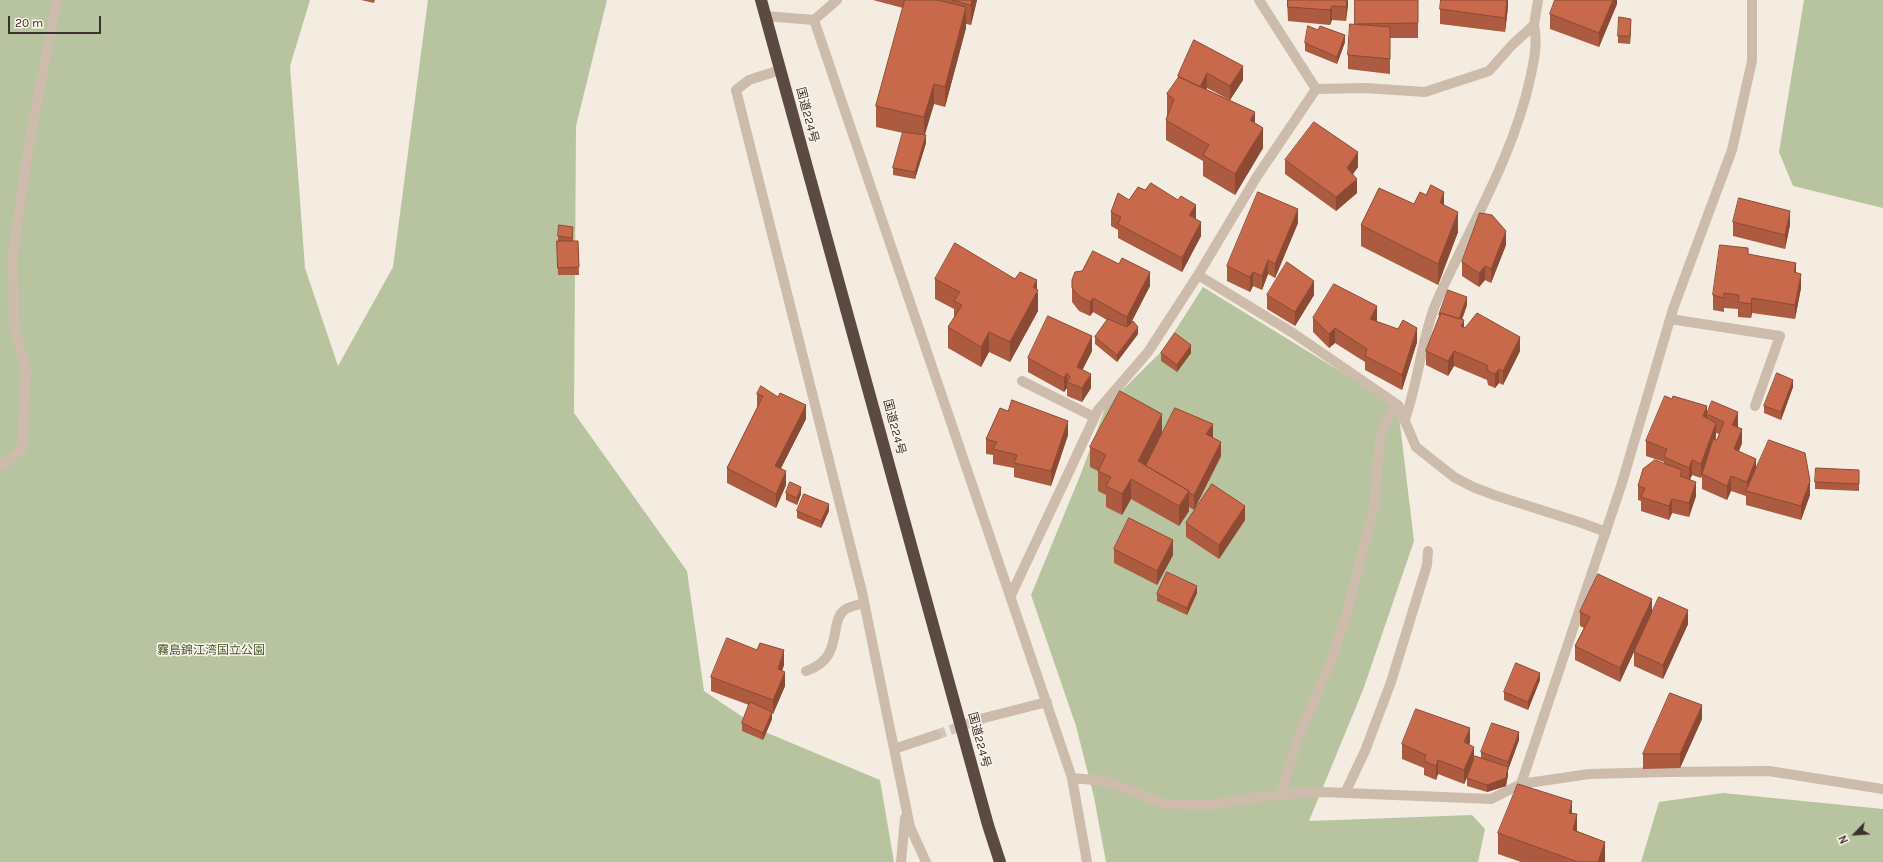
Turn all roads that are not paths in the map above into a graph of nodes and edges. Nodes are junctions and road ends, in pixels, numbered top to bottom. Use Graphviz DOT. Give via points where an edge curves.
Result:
graph roads {
  1 [pos="57,0"];
  2 [pos="761,0"];
  3 [pos="837,0"];
  4 [pos="1259,0"];
  5 [pos="1538,0"];
  6 [pos="1752,0"];
  7 [pos="765,16"];
  8 [pos="814,20"];
  9 [pos="1534,25"];
  10 [pos="780,70"];
  11 [pos="1316,89"];
  12 [pos="1198,275"];
  13 [pos="1670,319"];
  14 [pos="1022,381"];
  15 [pos="1398,404"];
  16 [pos="1755,406"];
  17 [pos="1094,417"];
  18 [pos="1405,419"];
  19 [pos="0,467"];
  20 [pos="1606,532"];
  21 [pos="1428,551"];
  22 [pos="1011,596"];
  23 [pos="864,603"];
  24 [pos="806,671"];
  25 [pos="1047,702"];
  26 [pos="984,718"];
  27 [pos="936,735"];
  28 [pos="894,749"];
  29 [pos="1072,778"];
  30 [pos="1521,784"];
  31 [pos="1883,789"];
  32 [pos="1345,793"];
  33 [pos="1281,795"];
  34 [pos="906,806"];
  35 [pos="902,862"];
  36 [pos="926,862"];
  37 [pos="1000,862"];
  38 [pos="1087,862"];
  1 -- 19 [label="street" via="28,149 14,253 14,325 26,371 22,449"];
  2 -- 7 [label="highway, 国道224号"];
  3 -- 8 [label="street"];
  4 -- 11 [label="street"];
  5 -- 9 [label="street"];
  6 -- 13 [label="street" via="1752,62 1732,150"];
  7 -- 8 [label="street"];
  7 -- 10 [label="highway, 国道224号"];
  8 -- 22 [label="street"];
  9 -- 11 [label="street" via="1512,45 1489,72 1425,92 1365,88"];
  9 -- 18 [label="street" via="1535,55 1516,128 1480,212 1435,306"];
  10 -- 23 [label="street" via="749,80 736,90"];
  10 -- 37 [label="highway, 国道224号"];
  11 -- 12 [label="street" via="1256,178"];
  12 -- 15 [label="street" via="1293,333"];
  12 -- 17 [label="street" via="1148,352"];
  13 -- 16 [label="street" via="1780,336"];
  13 -- 20 [label="street"];
  14 -- 17 [label="street"];
  15 -- 18 [label="street"];
  15 -- 33 [label="street" via="1388,417 1380,438 1374,508 1347,612 1332,659 1296,743"];
  17 -- 22 [label="street"];
  18 -- 20 [label="street" via="1416,447 1454,477 1494,495"];
  20 -- 30 [label="street"];
  21 -- 32 [label="street" via="1427,565 1394,675 1365,751"];
  22 -- 25 [label="street"];
  23 -- 24 [label="street" via="845,610 838,620 834,644 824,661"];
  23 -- 28 [label="street"];
  25 -- 26 [label="street"];
  25 -- 29 [label="street"];
  27 -- 28 [label="street"];
  28 -- 34 [label="street"];
  29 -- 33 [label="street" via="1106,781 1165,804 1211,805"];
  29 -- 38 [label="street"];
  30 -- 31 [label="street" via="1589,774 1769,771"];
  30 -- 32 [label="street" via="1491,799"];
  32 -- 33 [label="street"];
  34 -- 35 [label="street"];
  34 -- 36 [label="street" via="910,827"];
}
